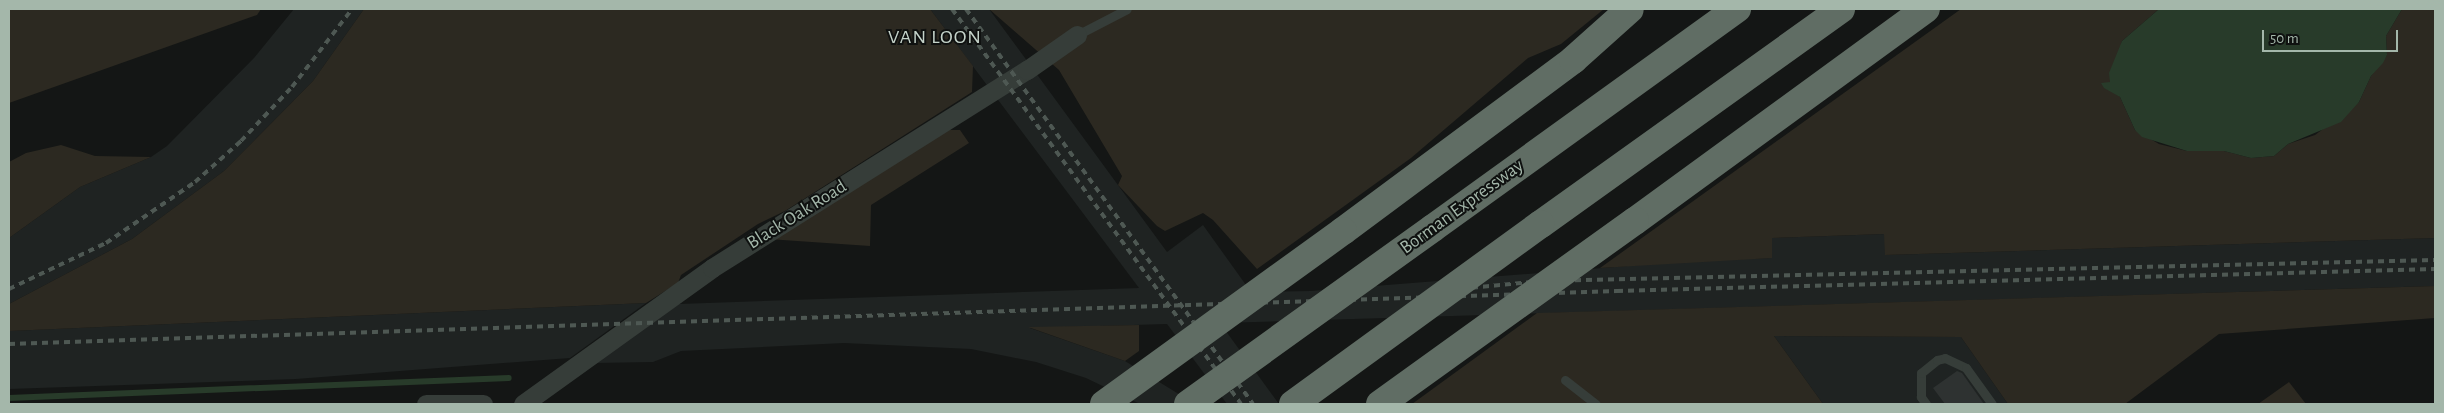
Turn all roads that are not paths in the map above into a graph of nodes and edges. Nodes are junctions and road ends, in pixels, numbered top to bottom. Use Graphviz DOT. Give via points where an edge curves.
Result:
graph roads {
  1 [pos="1127,9"];
  2 [pos="1630,9"];
  3 [pos="1646,9"];
  4 [pos="1737,9"];
  5 [pos="1841,9"];
  6 [pos="1926,9"];
  7 [pos="1076,35"];
  8 [pos="1572,60"];
  9 [pos="1565,380"];
  10 [pos="426,404"];
  11 [pos="483,404"];
  12 [pos="523,404"];
  13 [pos="1104,404"];
  14 [pos="1188,404"];
  15 [pos="1293,404"];
  16 [pos="1380,404"];
  17 [pos="1596,404"];
  18 [pos="1926,404"];
  19 [pos="1992,404"];
  1 -- 7 [label="lane"];
  2 -- 8 [label="highway"];
  3 -- 8 [label="highway"];
  4 -- 14 [label="highway, Borman Expressway, bridge"];
  5 -- 15 [label="highway, bridge"];
  6 -- 16 [label="highway, bridge"];
  7 -- 12 [label="street, Black Oak Road" via="998,88 712,268"];
  8 -- 13 [label="highway, bridge"];
  9 -- 17 [label="lane"];
  10 -- 11 [label="street"];
  18 -- 19 [label="lane" via="1921,398 1921,373 1936,360 1945,358 1966,368"];
}
